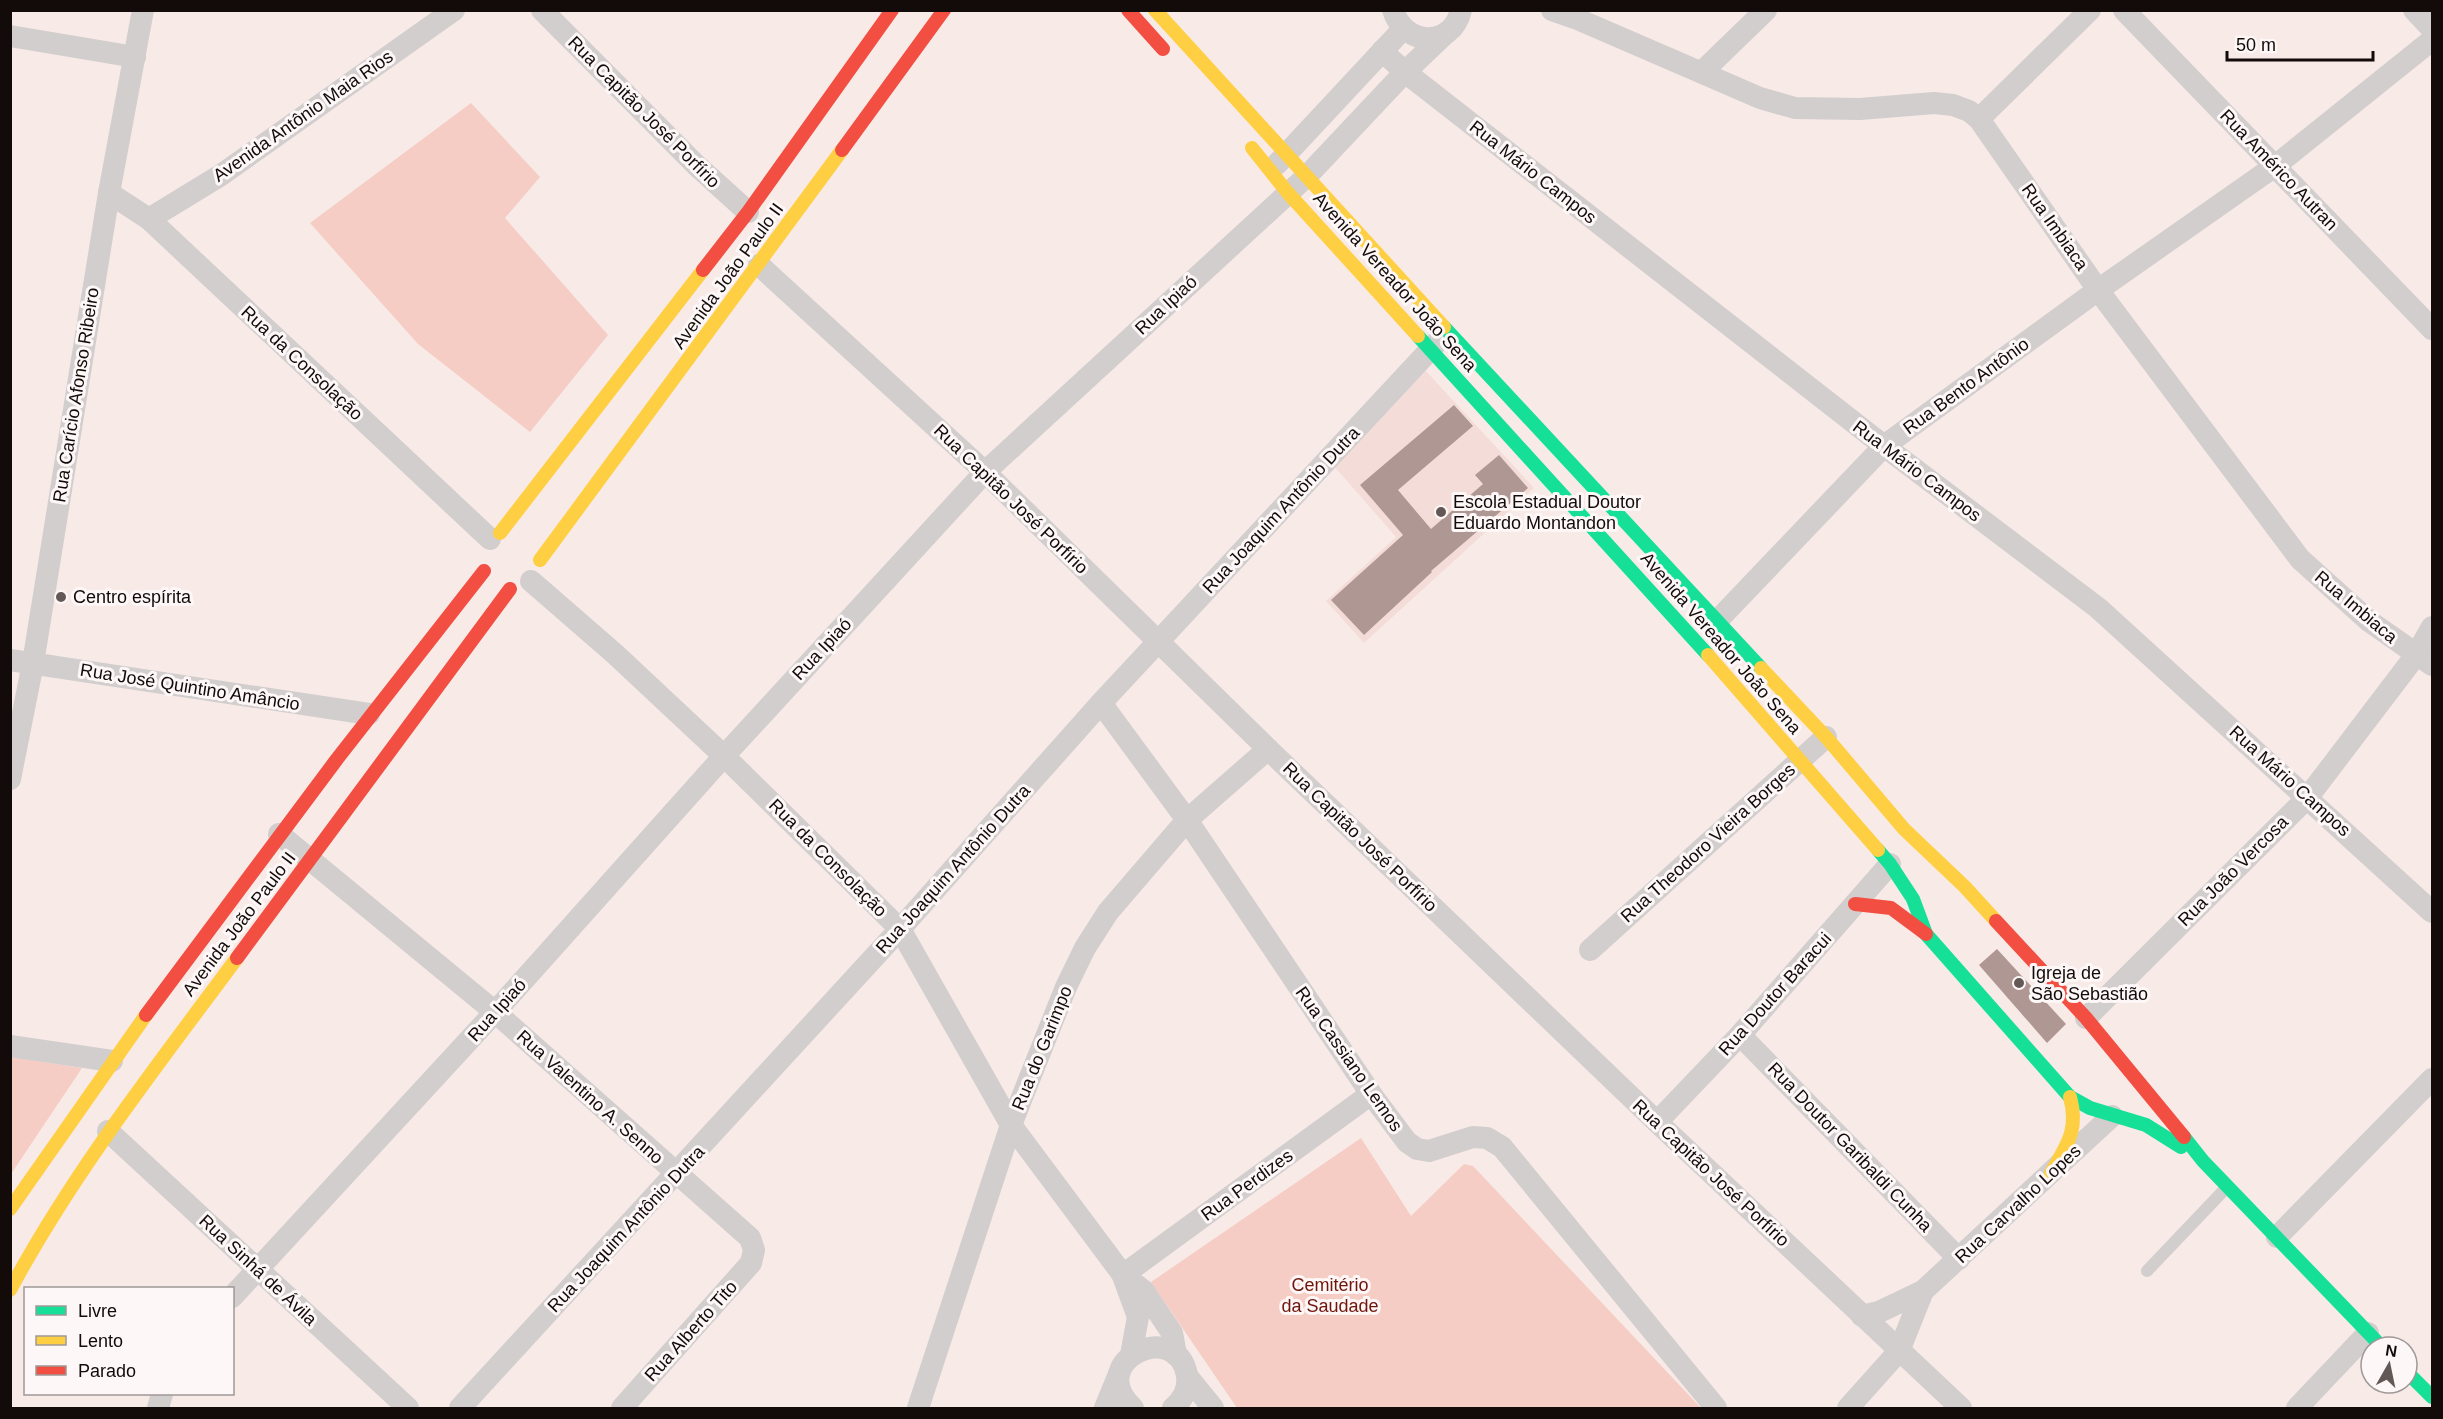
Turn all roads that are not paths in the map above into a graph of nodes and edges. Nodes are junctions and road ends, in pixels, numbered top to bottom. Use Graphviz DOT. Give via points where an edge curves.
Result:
graph roads {
  1 [pos="143,10"];
  2 [pos="454,10"];
  3 [pos="542,10"];
  4 [pos="944,10"];
  5 [pos="1128,10"];
  6 [pos="1155,10"];
  7 [pos="1461,10"];
  8 [pos="1552,10"];
  9 [pos="1766,10"];
  10 [pos="2090,10"];
  11 [pos="2124,10"];
  12 [pos="2414,10"];
  13 [pos="895,13"];
  14 [pos="1398,20"];
  15 [pos="2433,29"];
  16 [pos="1446,33"];
  17 [pos="10,36"];
  18 [pos="2433,40"];
  19 [pos="1382,51"];
  20 [pos="135,57"];
  21 [pos="1176,64"];
  22 [pos="1405,72"];
  23 [pos="1702,72"];
  24 [pos="1979,119"];
  25 [pos="1239,134"];
  26 [pos="1279,162"];
  27 [pos="2275,166"];
  28 [pos="1307,176"];
  29 [pos="109,193"];
  30 [pos="1288,193"];
  31 [pos="748,212"];
  32 [pos="149,219"];
  33 [pos="759,265"];
  34 [pos="2098,290"];
  35 [pos="2433,329"];
  36 [pos="1448,331"];
  37 [pos="1431,348"];
  38 [pos="1884,446"];
  39 [pos="985,472"];
  40 [pos="501,565"];
  41 [pos="1717,621"];
  42 [pos="2433,627"];
  43 [pos="1158,642"];
  44 [pos="10,660"];
  45 [pos="2424,660"];
  46 [pos="33,663"];
  47 [pos="1101,703"];
  48 [pos="369,714"];
  49 [pos="1826,737"];
  50 [pos="1268,749"];
  51 [pos="724,756"];
  52 [pos="1799,760"];
  53 [pos="10,779"];
  54 [pos="2308,797"];
  55 [pos="1187,820"];
  56 [pos="279,834"];
  57 [pos="310,860"];
  58 [pos="1890,864"];
  59 [pos="1965,887"];
  60 [pos="1913,899"];
  61 [pos="1855,904"];
  62 [pos="2433,912"];
  63 [pos="900,929"];
  64 [pos="1926,934"];
  65 [pos="1590,950"];
  66 [pos="495,1012"];
  67 [pos="2086,1018"];
  68 [pos="1740,1035"];
  69 [pos="10,1047"];
  70 [pos="112,1061"];
  71 [pos="2132,1074"];
  72 [pos="2433,1079"];
  73 [pos="1371,1094"];
  74 [pos="2070,1097"];
  75 [pos="2122,1101"];
  76 [pos="1657,1122"];
  77 [pos="1011,1125"];
  78 [pos="108,1131"];
  79 [pos="2203,1161"];
  80 [pos="2051,1173"];
  81 [pos="676,1174"];
  82 [pos="2228,1186"];
  83 [pos="10,1209"];
  84 [pos="2277,1237"];
  85 [pos="754,1250"];
  86 [pos="1959,1259"];
  87 [pos="259,1270"];
  88 [pos="2147,1271"];
  89 [pos="1123,1275"];
  90 [pos="10,1290"];
  91 [pos="1923,1291"];
  92 [pos="234,1295"];
  93 [pos="1862,1316"];
  94 [pos="2370,1335"];
  95 [pos="1899,1351"];
  96 [pos="1131,1354"];
  97 [pos="2359,1354"];
  98 [pos="1176,1355"];
  99 [pos="1119,1374"];
  100 [pos="1187,1376"];
  101 [pos="2419,1384"];
  102 [pos="2433,1397"];
  103 [pos="408,1408"];
  104 [pos="460,1408"];
  105 [pos="622,1408"];
  106 [pos="918,1408"];
  107 [pos="1105,1408"];
  108 [pos="1132,1408"];
  109 [pos="1173,1408"];
  110 [pos="1213,1408"];
  111 [pos="1716,1408"];
  112 [pos="1848,1408"];
  113 [pos="1961,1408"];
  114 [pos="2297,1408"];
  1 -- 20 [label="street, Rua Carício Afonso Ribeiro"];
  2 -- 32 [label="street, Avenida Antônio Maia Rios" via="221,174"];
  3 -- 31 [label="street, Rua Capitão José Porfírio"];
  4 -- 33 [label="main road, Avenida João Paulo II" via="920,33"];
  5 -- 21 [label="main road"];
  6 -- 26 [label="main road, Avenida Vereador João Sena"];
  7 -- 16 [label="street, Rua Ipiaó"];
  8 -- 23 [label="street, Rua Imbiaca"];
  9 -- 23 [label="street"];
  10 -- 24 [label="street"];
  11 -- 27 [label="street, Rua Américo Autran"];
  12 -- 15 [label="street"];
  13 -- 31 [label="main road, Avenida João Paulo II"];
  14 -- 16 [label="street" via="1413,36 1424,39"];
  14 -- 19 [label="street"];
  16 -- 22 [label="street, Rua Ipiaó"];
  17 -- 20 [label="street"];
  18 -- 27 [label="street, Rua Bento Antônio"];
  19 -- 22 [label="street, Rua Mário Campos"];
  19 -- 26 [label="street"];
  20 -- 29 [label="street, Rua Carício Afonso Ribeiro"];
  22 -- 28 [label="street, Rua Ipiaó"];
  22 -- 38 [label="street, Rua Mário Campos"];
  23 -- 24 [label="street, Rua Imbiaca" via="1760,98 1795,108 1848,110 1934,103 1953,105"];
  24 -- 34 [label="street, Rua Imbiaca"];
  25 -- 26 [label="main road, Avenida Vereador João Sena"];
  26 -- 28 [label="main road, Avenida Vereador João Sena"];
  26 -- 30 [label="main road, Avenida Vereador João Sena"];
  27 -- 34 [label="street, Rua Bento Antônio"];
  27 -- 35 [label="street, Rua Américo Autran"];
  28 -- 30 [label="street, Rua Ipiaó"];
  28 -- 36 [label="main road, Avenida Vereador João Sena"];
  29 -- 32 [label="street, Rua da Consolação"];
  29 -- 46 [label="street, Rua Carício Afonso Ribeiro"];
  30 -- 37 [label="main road, Avenida Vereador João Sena"];
  30 -- 39 [label="street, Rua Ipiaó"];
  31 -- 40 [label="main road, Avenida João Paulo II"];
  32 -- 40 [label="street, Rua da Consolação"];
  33 -- 39 [label="street, Rua Capitão José Porfírio"];
  33 -- 40 [label="main road, Avenida João Paulo II"];
  34 -- 38 [label="street, Rua Bento Antônio"];
  34 -- 45 [label="street, Rua Imbiaca" via="2300,559 2335,593"];
  36 -- 37 [label="street, Rua Joaquim Antônio Dutra"];
  36 -- 41 [label="main road, Avenida Vereador João Sena"];
  37 -- 43 [label="street, Rua Joaquim Antônio Dutra"];
  37 -- 52 [label="main road, Avenida Vereador João Sena" via="1696,640"];
  38 -- 41 [label="street, Rua Bento Antônio"];
  38 -- 54 [label="street, Rua Mário Campos" via="2098,608"];
  39 -- 43 [label="street, Rua Capitão José Porfírio"];
  39 -- 51 [label="street, Rua Ipiaó"];
  40 -- 40 [label="main road" via="538,549 527,536 511,531"];
  40 -- 48 [label="main road, Avenida João Paulo II"];
  40 -- 51 [label="street, Rua da Consolação" via="615,654"];
  40 -- 57 [label="main road, Avenida João Paulo II"];
  41 -- 49 [label="main road, Avenida Vereador João Sena"];
  42 -- 45 [label="street, Rua João Vercosa"];
  43 -- 47 [label="street, Rua Joaquim Antônio Dutra"];
  43 -- 50 [label="street, Rua Capitão José Porfírio"];
  44 -- 46 [label="street, Rua José Quintino Amâncio"];
  45 -- 54 [label="street, Rua João Vercosa"];
  46 -- 48 [label="street, Rua José Quintino Amâncio"];
  46 -- 53 [label="street, Rua Carício Afonso Ribeiro"];
  47 -- 55 [label="street, Rua Cassiano Lemos"];
  47 -- 63 [label="street, Rua Joaquim Antônio Dutra"];
  48 -- 56 [label="main road, Avenida João Paulo II"];
  49 -- 52 [label="street, Rua Theodoro Vieira Borges"];
  49 -- 59 [label="main road, Avenida Vereador João Sena" via="1904,829"];
  50 -- 55 [label="street, Rua do Garimpo"];
  50 -- 76 [label="street, Rua Capitão José Porfírio"];
  51 -- 63 [label="street, Rua da Consolação"];
  51 -- 66 [label="street, Rua Ipiaó"];
  52 -- 58 [label="main road, Avenida Vereador João Sena"];
  52 -- 65 [label="street, Rua Theodoro Vieira Borges"];
  54 -- 62 [label="street, Rua Mário Campos"];
  54 -- 67 [label="street, Rua João Vercosa"];
  55 -- 73 [label="street, Rua Cassiano Lemos"];
  55 -- 77 [label="street, Rua do Garimpo" via="1108,912 1085,948"];
  56 -- 57 [label="street, Rua Valentino A. Senno"];
  56 -- 70 [label="main road, Avenida João Paulo II"];
  57 -- 66 [label="street, Rua Valentino A. Senno"];
  57 -- 78 [label="main road, Avenida João Paulo II"];
  58 -- 60 [label="main road, Avenida Vereador João Sena"];
  58 -- 61 [label="street, Rua Doutor Baracui"];
  59 -- 60 [label="main road" via="1931,882"];
  59 -- 67 [label="main road, Avenida Vereador João Sena"];
  60 -- 64 [label="main road, Avenida Vereador João Sena"];
  61 -- 64 [label="main road" via="1891,908"];
  61 -- 68 [label="street, Rua Doutor Baracui"];
  63 -- 77 [label="street, Rua da Consolação"];
  63 -- 81 [label="street, Rua Joaquim Antônio Dutra"];
  64 -- 74 [label="main road, Avenida Vereador João Sena"];
  66 -- 81 [label="street, Rua Valentino A. Senno"];
  66 -- 87 [label="street, Rua Ipiaó"];
  67 -- 71 [label="main road, Avenida Vereador João Sena"];
  68 -- 76 [label="street, Rua Doutor Baracui"];
  68 -- 86 [label="street, Rua Doutor Garibaldi Cunha"];
  69 -- 70 [label="street"];
  70 -- 83 [label="main road, Avenida João Paulo II"];
  71 -- 75 [label="main road"];
  71 -- 79 [label="main road, Avenida Vereador João Sena"];
  72 -- 84 [label="street"];
  73 -- 89 [label="street, Rua Perdizes"];
  73 -- 111 [label="street, Rua Cassiano Lemos" via="1407,1142 1417,1149 1429,1151 1473,1137 1487,1138 1502,1147"];
  74 -- 75 [label="main road, Avenida Vereador João Sena" via="2090,1108"];
  74 -- 80 [label="main road" via="2076,1114 2074,1131"];
  75 -- 79 [label="main road, Avenida Vereador João Sena" via="2146,1125"];
  75 -- 80 [label="street, Rua Carvalho Lopes"];
  76 -- 93 [label="street, Rua Capitão José Porfírio"];
  77 -- 89 [label="street, Rua da Consolação"];
  77 -- 106 [label="street, Rua do Garimpo"];
  78 -- 87 [label="street, Rua Sinhá de Ávila"];
  78 -- 90 [label="main road, Avenida João Paulo II"];
  79 -- 82 [label="main road, Avenida Vereador João Sena"];
  80 -- 86 [label="street, Rua Carvalho Lopes"];
  81 -- 85 [label="street, Rua Valentino A. Senno" via="750,1238"];
  81 -- 104 [label="street, Rua Joaquim Antônio Dutra"];
  82 -- 84 [label="main road, Avenida Vereador João Sena"];
  82 -- 88 [label="lane"];
  84 -- 94 [label="main road, Avenida Vereador João Sena"];
  85 -- 105 [label="street, Rua Alberto Tito" via="751,1263"];
  86 -- 91 [label="street, Rua Carvalho Lopes"];
  87 -- 92 [label="street, Rua Ipiaó"];
  87 -- 103 [label="street, Rua Sinhá de Ávila"];
  89 -- 96 [label="street, Rua da Consolação" via="1138,1317"];
  89 -- 98 [label="street, Rua da Consolação" via="1144,1292 1172,1333"];
  91 -- 93 [label="street, Rua Carvalho Lopes"];
  91 -- 95 [label="street, Rua Carvalho Lopes"];
  93 -- 95 [label="street, Rua Capitão José Porfírio"];
  95 -- 112 [label="street, Rua Carvalho Lopes"];
  95 -- 113 [label="street, Rua Capitão José Porfírio"];
  96 -- 98 [label="street" via="1154,1347"];
  96 -- 99 [label="street"];
  97 -- 114 [label="street"];
  98 -- 100 [label="street, Rua da Consolação"];
  99 -- 107 [label="street"];
  99 -- 108 [label="street" via="1121,1393"];
  100 -- 109 [label="street" via="1183,1399"];
  100 -- 110 [label="street"];
  101 -- 102 [label="main road"];
}
